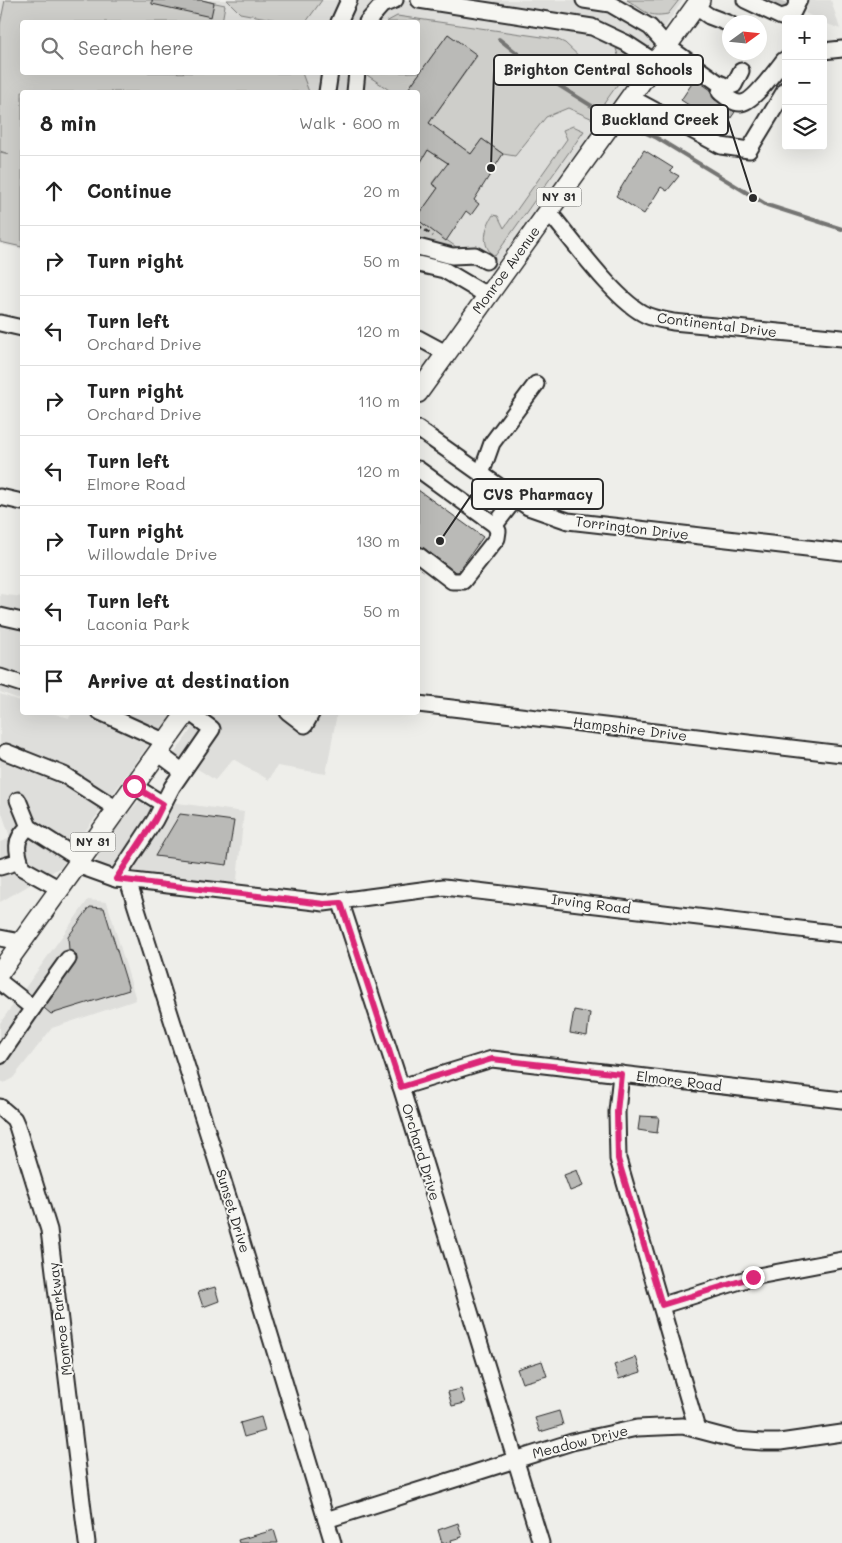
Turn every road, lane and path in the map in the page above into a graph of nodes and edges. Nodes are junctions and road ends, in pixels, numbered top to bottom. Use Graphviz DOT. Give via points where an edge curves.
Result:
graph roads {
  1 [pos="349,0"];
  2 [pos="395,0"];
  3 [pos="419,0"];
  4 [pos="584,0"];
  5 [pos="745,0"];
  6 [pos="800,0"];
  7 [pos="698,3"];
  8 [pos="761,4"];
  9 [pos="339,20"];
  10 [pos="369,20"];
  11 [pos="722,21"];
  12 [pos="842,49"];
  13 [pos="827,51"];
  14 [pos="661,54"];
  15 [pos="782,62"];
  16 [pos="741,71"];
  17 [pos="330,75"];
  18 [pos="357,75"];
  19 [pos="327,90"];
  20 [pos="355,90"];
  21 [pos="782,96"];
  22 [pos="630,98"];
  23 [pos="548,211"];
  24 [pos="426,231"];
  25 [pos="420,233"];
  26 [pos="420,248"];
  27 [pos="486,261"];
  28 [pos="420,264"];
  29 [pos="488,296"];
  30 [pos="0,323"];
  31 [pos="20,328"];
  32 [pos="842,338"];
  33 [pos="420,339"];
  34 [pos="446,353"];
  35 [pos="536,384"];
  36 [pos="420,390"];
  37 [pos="420,430"];
  38 [pos="420,469"];
  39 [pos="480,474"];
  40 [pos="0,497"];
  41 [pos="515,499"];
  42 [pos="20,502"];
  43 [pos="495,525"];
  44 [pos="842,552"];
  45 [pos="420,556"];
  46 [pos="0,616"];
  47 [pos="20,621"];
  48 [pos="0,677"];
  49 [pos="20,683"];
  50 [pos="420,704"];
  51 [pos="105,715"];
  52 [pos="186,715"];
  53 [pos="192,715"];
  54 [pos="292,715"];
  55 [pos="310,715"];
  56 [pos="162,747"];
  57 [pos="6,752"];
  58 [pos="842,754"];
  59 [pos="182,771"];
  60 [pos="134,786"];
  61 [pos="18,800"];
  62 [pos="163,804"];
  63 [pos="118,809"];
  64 [pos="29,827"];
  65 [pos="20,861"];
  66 [pos="79,862"];
  67 [pos="0,867"];
  68 [pos="122,880"];
  69 [pos="60,889"];
  70 [pos="341,903"];
  71 [pos="842,934"];
  72 [pos="0,938"];
  73 [pos="21,942"];
  74 [pos="68,959"];
  75 [pos="0,972"];
  76 [pos="0,982"];
  77 [pos="33,1008"];
  78 [pos="0,1056"];
  79 [pos="621,1074"];
  80 [pos="401,1087"];
  81 [pos="842,1100"];
  82 [pos="0,1107"];
  83 [pos="842,1260"];
  84 [pos="662,1305"];
  85 [pos="697,1428"];
  86 [pos="842,1433"];
  87 [pos="515,1459"];
  88 [pos="326,1520"];
  89 [pos="87,1543"];
  90 [pos="333,1543"];
  91 [pos="541,1543"];
  1 -- 9 [label="street"];
  2 -- 10 [label="street" via="382,5"];
  3 -- 14 [label="street" via="592,27 626,43"];
  4 -- 14 [label="street" via="610,4 650,27"];
  5 -- 8 [label="street"];
  6 -- 8 [label="street" via="792,14 781,17 776,10"];
  7 -- 11 [label="street" via="709,16"];
  7 -- 14 [label="main road, Monroe Avenue / NY 31"];
  12 -- 13 [label="street"];
  14 -- 15 [label="street" via="737,104 743,104 754,96"];
  14 -- 16 [label="street" via="728,87 734,85"];
  14 -- 22 [label="main road, Monroe Avenue / NY 31"];
  17 -- 19 [label="street"];
  18 -- 20 [label="street"];
  21 -- 22 [label="street" via="749,150 721,146"];
  22 -- 23 [label="main road, Monroe Avenue / NY 31"];
  23 -- 29 [label="main road, Monroe Avenue / NY 31"];
  23 -- 32 [label="street, Continental Drive" via="614,289 646,315 673,322"];
  24 -- 25 [label="path"];
  26 -- 27 [label="street" via="452,256 475,255"];
  28 -- 29 [label="street" via="444,270"];
  29 -- 34 [label="main road, Monroe Avenue / NY 31"];
  30 -- 31 [label="street"];
  33 -- 34 [label="street"];
  34 -- 36 [label="main road, Monroe Avenue / NY 31"];
  35 -- 39 [label="street" via="492,443"];
  37 -- 39 [label="street, Torrington Drive"];
  38 -- 43 [label="street"];
  39 -- 41 [label="street, Torrington Drive"];
  40 -- 42 [label="street"];
  41 -- 43 [label="street"];
  41 -- 44 [label="street, Torrington Drive" via="568,521"];
  43 -- 45 [label="street" via="497,538 463,581 452,580"];
  46 -- 47 [label="street"];
  48 -- 49 [label="street"];
  50 -- 58 [label="street, Hampshire Drive"];
  51 -- 56 [label="street"];
  52 -- 56 [label="main road, NY 31"];
  53 -- 59 [label="street" via="212,729"];
  54 -- 55 [label="street" via="305,725"];
  56 -- 59 [label="street"];
  56 -- 60 [label="main road, NY 31"];
  57 -- 63 [label="street" via="64,775"];
  59 -- 62 [label="street"];
  60 -- 62 [label="street"];
  60 -- 63 [label="main road, NY 31"];
  61 -- 64 [label="street"];
  62 -- 68 [label="street"];
  63 -- 66 [label="main road, NY 31"];
  64 -- 65 [label="street" via="17,844"];
  64 -- 66 [label="street"];
  65 -- 67 [label="street"];
  65 -- 69 [label="street" via="22,868"];
  66 -- 68 [label="street"];
  66 -- 69 [label="main road, NY 31"];
  68 -- 70 [label="street" via="324,904"];
  68 -- 88 [label="street, Sunset Drive" via="233,1212"];
  69 -- 73 [label="main road, NY 31"];
  70 -- 71 [label="street, Irving Road" via="444,887"];
  70 -- 80 [label="street, Orchard Drive"];
  72 -- 73 [label="street"];
  73 -- 75 [label="main road, NY 31"];
  74 -- 77 [label="street"];
  76 -- 77 [label="street"];
  77 -- 78 [label="street"];
  79 -- 80 [label="street, Elmore Road" via="492,1059"];
  79 -- 81 [label="street, Elmore Road"];
  79 -- 84 [label="street" via="617,1112 618,1159"];
  80 -- 87 [label="street, Orchard Drive"];
  82 -- 89 [label="street, Monroe Parkway" via="17,1126 49,1230"];
  83 -- 84 [label="street" via="753,1277"];
  84 -- 85 [label="street"];
  85 -- 86 [label="street, Meadow Drive" via="736,1440 762,1442"];
  85 -- 87 [label="street, Meadow Drive" via="637,1428"];
  87 -- 88 [label="street, Meadow Drive"];
  87 -- 91 [label="street, Orchard Drive"];
  88 -- 90 [label="street, Sunset Drive"];
}
